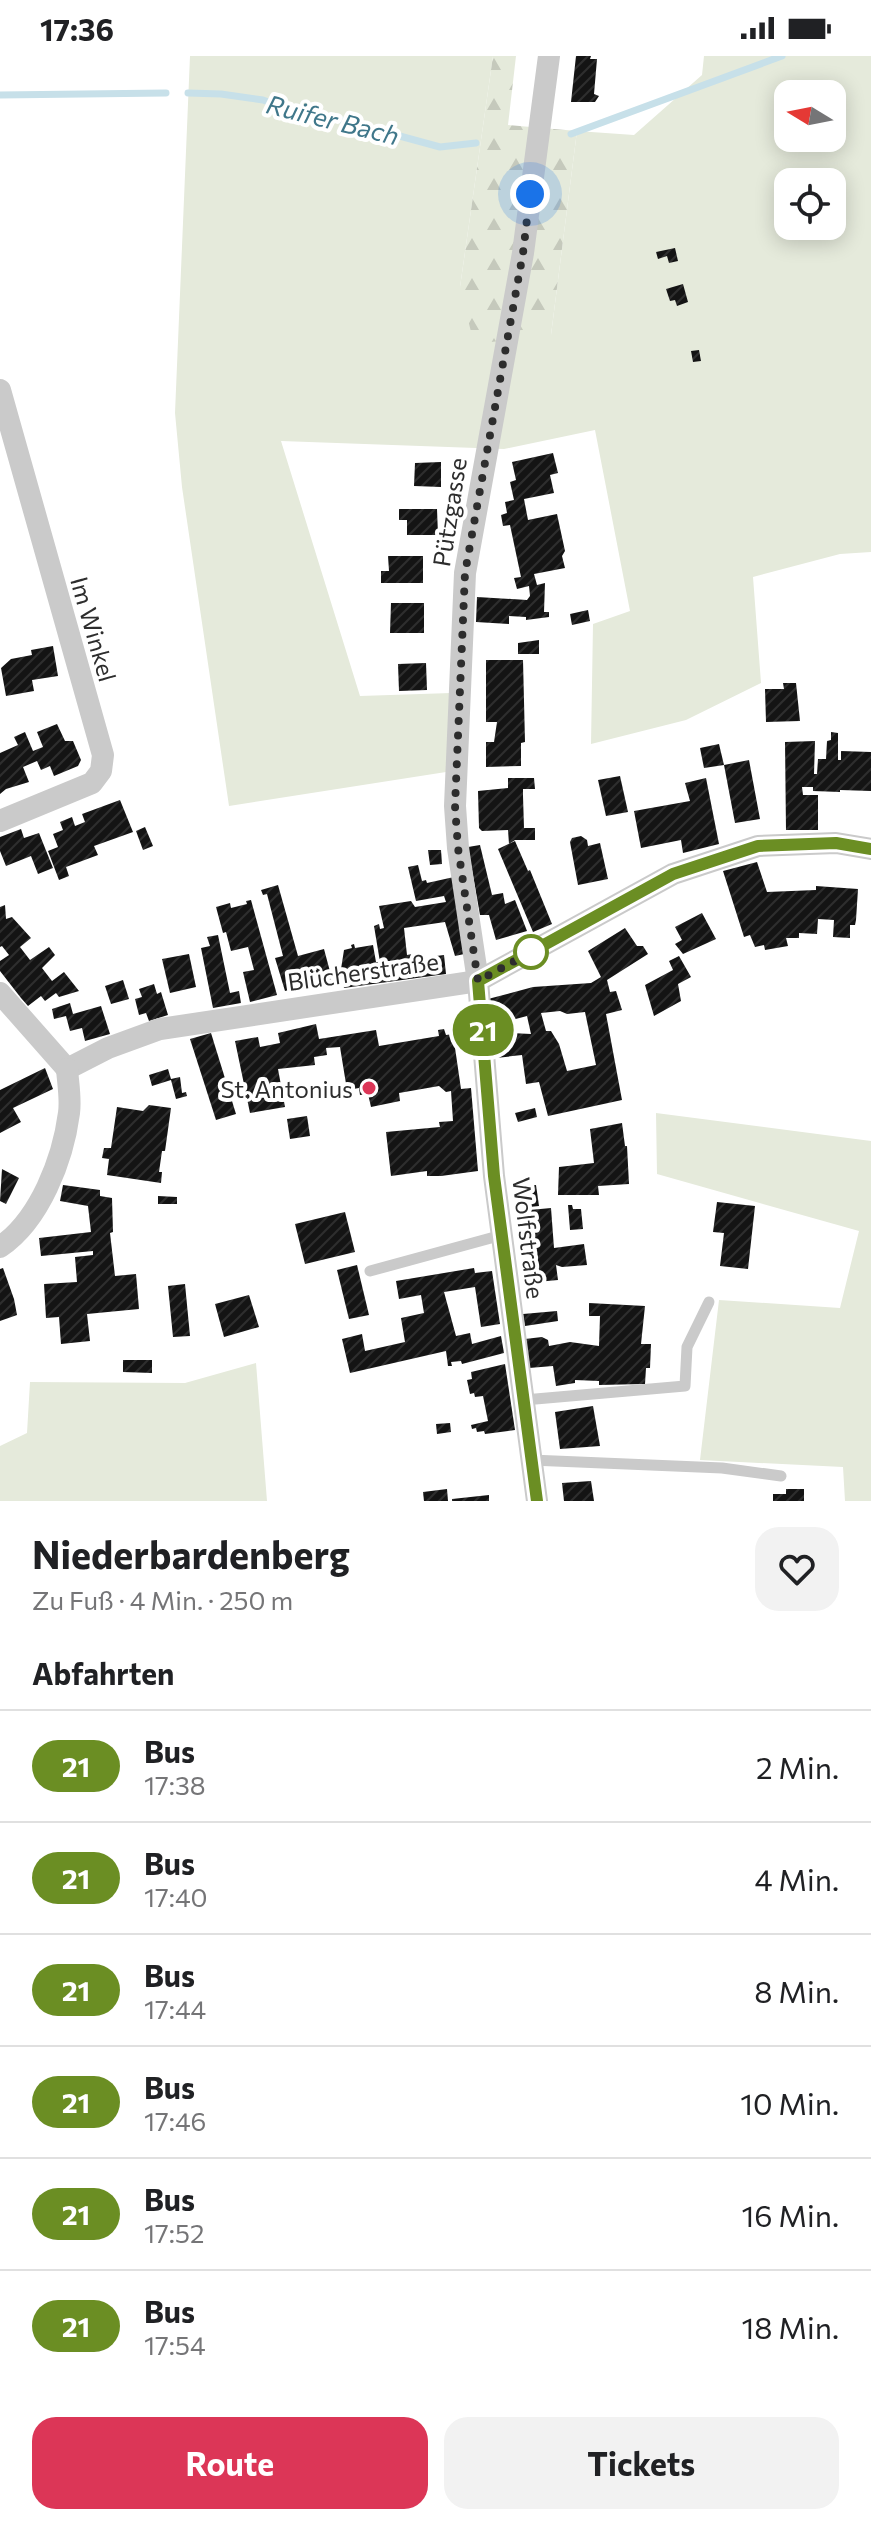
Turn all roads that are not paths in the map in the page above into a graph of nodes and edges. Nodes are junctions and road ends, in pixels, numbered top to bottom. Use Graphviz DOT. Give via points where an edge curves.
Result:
graph roads {
  1 [pos="549,56"];
  2 [pos="0,390"];
  3 [pos="0,821"];
  4 [pos="871,849"];
  5 [pos="478,981"];
  6 [pos="0,993"];
  7 [pos="67,1069"];
  8 [pos="502,1235"];
  9 [pos="0,1247"];
  10 [pos="370,1271"];
  11 [pos="709,1302"];
  12 [pos="524,1400"];
  13 [pos="531,1460"];
  14 [pos="781,1476"];
  15 [pos="537,1501"];
  1 -- 5 [label="street, Pützgasse" via="523,253 465,573 455,806"];
  2 -- 3 [label="street, Im Winkel" via="103,755 92,783"];
  4 -- 5 [label="street" via="836,843 758,846 673,874"];
  5 -- 7 [label="street, Blücherstraße" via="160,1029"];
  5 -- 8 [label="street, Wolfstraße"];
  6 -- 7 [label="street"];
  7 -- 9 [label="street" via="69,1112 53,1178 29,1219"];
  8 -- 10 [label="lane"];
  8 -- 12 [label="street, Wolfstraße"];
  11 -- 12 [label="lane" via="687,1347 685,1386"];
  12 -- 13 [label="street, Wolfstraße"];
  13 -- 14 [label="lane" via="722,1468"];
  13 -- 15 [label="street, Wolfstraße"];
}
